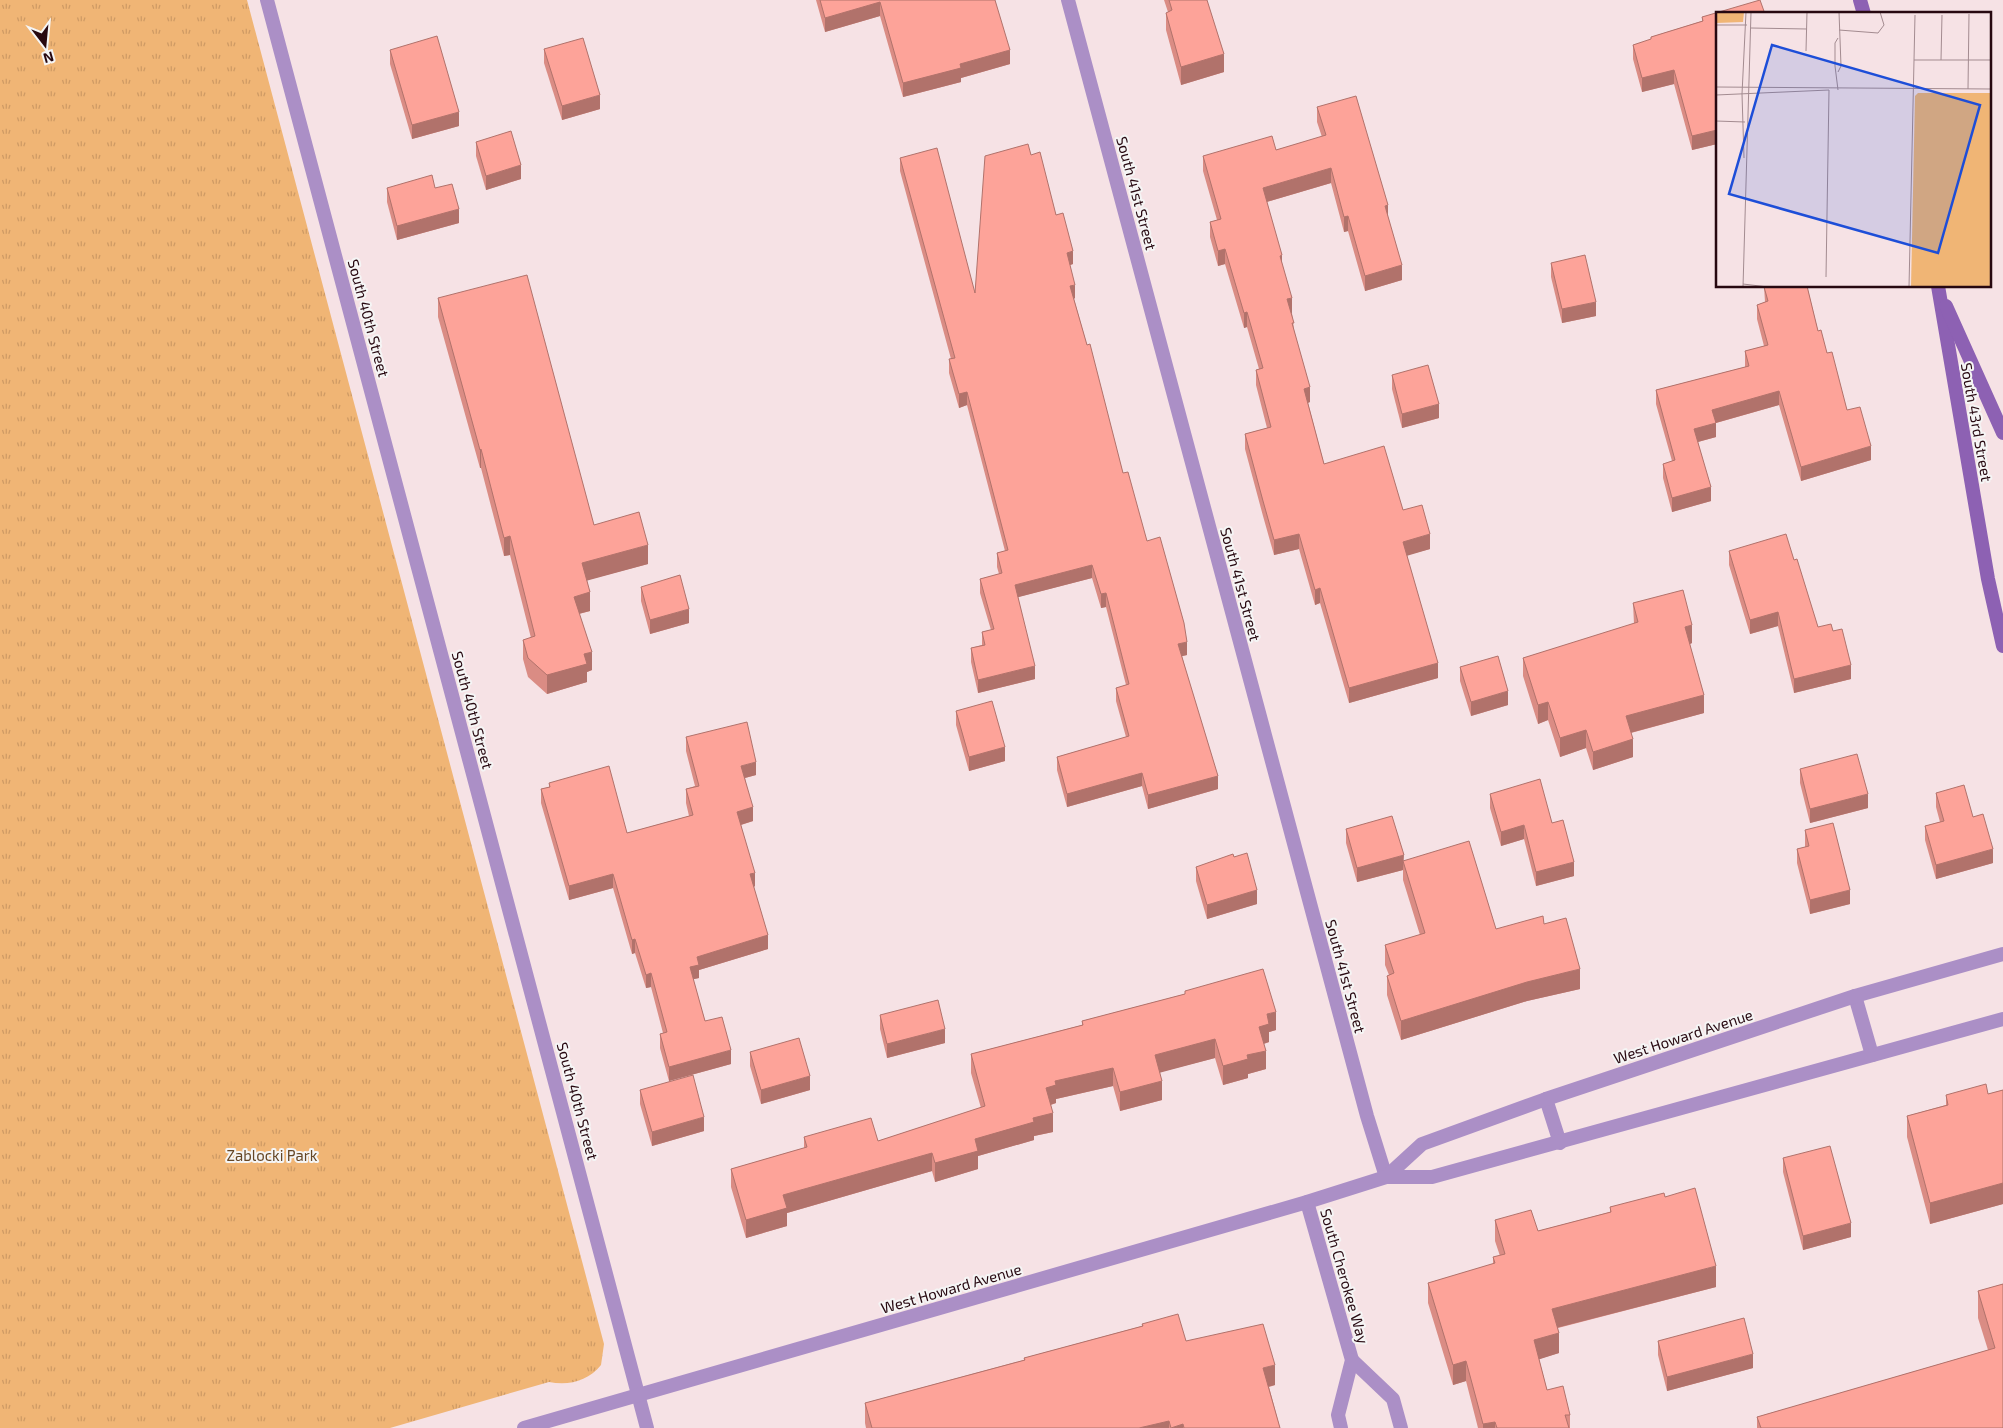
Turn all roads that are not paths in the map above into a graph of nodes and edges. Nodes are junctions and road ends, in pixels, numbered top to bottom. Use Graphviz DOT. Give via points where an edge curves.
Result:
graph roads {
  1 [pos="267,0"];
  2 [pos="1068,0"];
  3 [pos="1938,288"];
  4 [pos="2003,433"];
  5 [pos="2003,646"];
  6 [pos="2003,954"];
  7 [pos="1855,996"];
  8 [pos="2003,1019"];
  9 [pos="1872,1055"];
  10 [pos="1546,1099"];
  11 [pos="1560,1143"];
  12 [pos="1386,1177"];
  13 [pos="1307,1202"];
  14 [pos="1352,1360"];
  15 [pos="640,1394"];
  16 [pos="524,1428"];
  17 [pos="648,1428"];
  18 [pos="1342,1428"];
  19 [pos="1401,1428"];
  1 -- 15 [label="street, South 40th Street"];
  2 -- 12 [label="street, South 41st Street"];
  3 -- 4 [label="main road, South 43rd Street"];
  3 -- 5 [label="main road, South 43rd Street" via="1988,579"];
  6 -- 7 [label="street, West Howard Avenue"];
  7 -- 9 [label="street"];
  7 -- 10 [label="street, West Howard Avenue"];
  8 -- 9 [label="street, West Howard Avenue"];
  9 -- 11 [label="street, West Howard Avenue"];
  10 -- 11 [label="street"];
  10 -- 12 [label="street, West Howard Avenue" via="1422,1144"];
  11 -- 12 [label="street, West Howard Avenue" via="1432,1177"];
  12 -- 13 [label="street, West Howard Avenue"];
  13 -- 14 [label="street, South Cherokee Way"];
  13 -- 15 [label="street, West Howard Avenue"];
  14 -- 18 [label="street, South Cherokee Way" via="1338,1415"];
  14 -- 19 [label="street, South Cherokee Way" via="1393,1399"];
  15 -- 16 [label="street, West Howard Avenue"];
  15 -- 17 [label="street, South 40th Street"];
}
